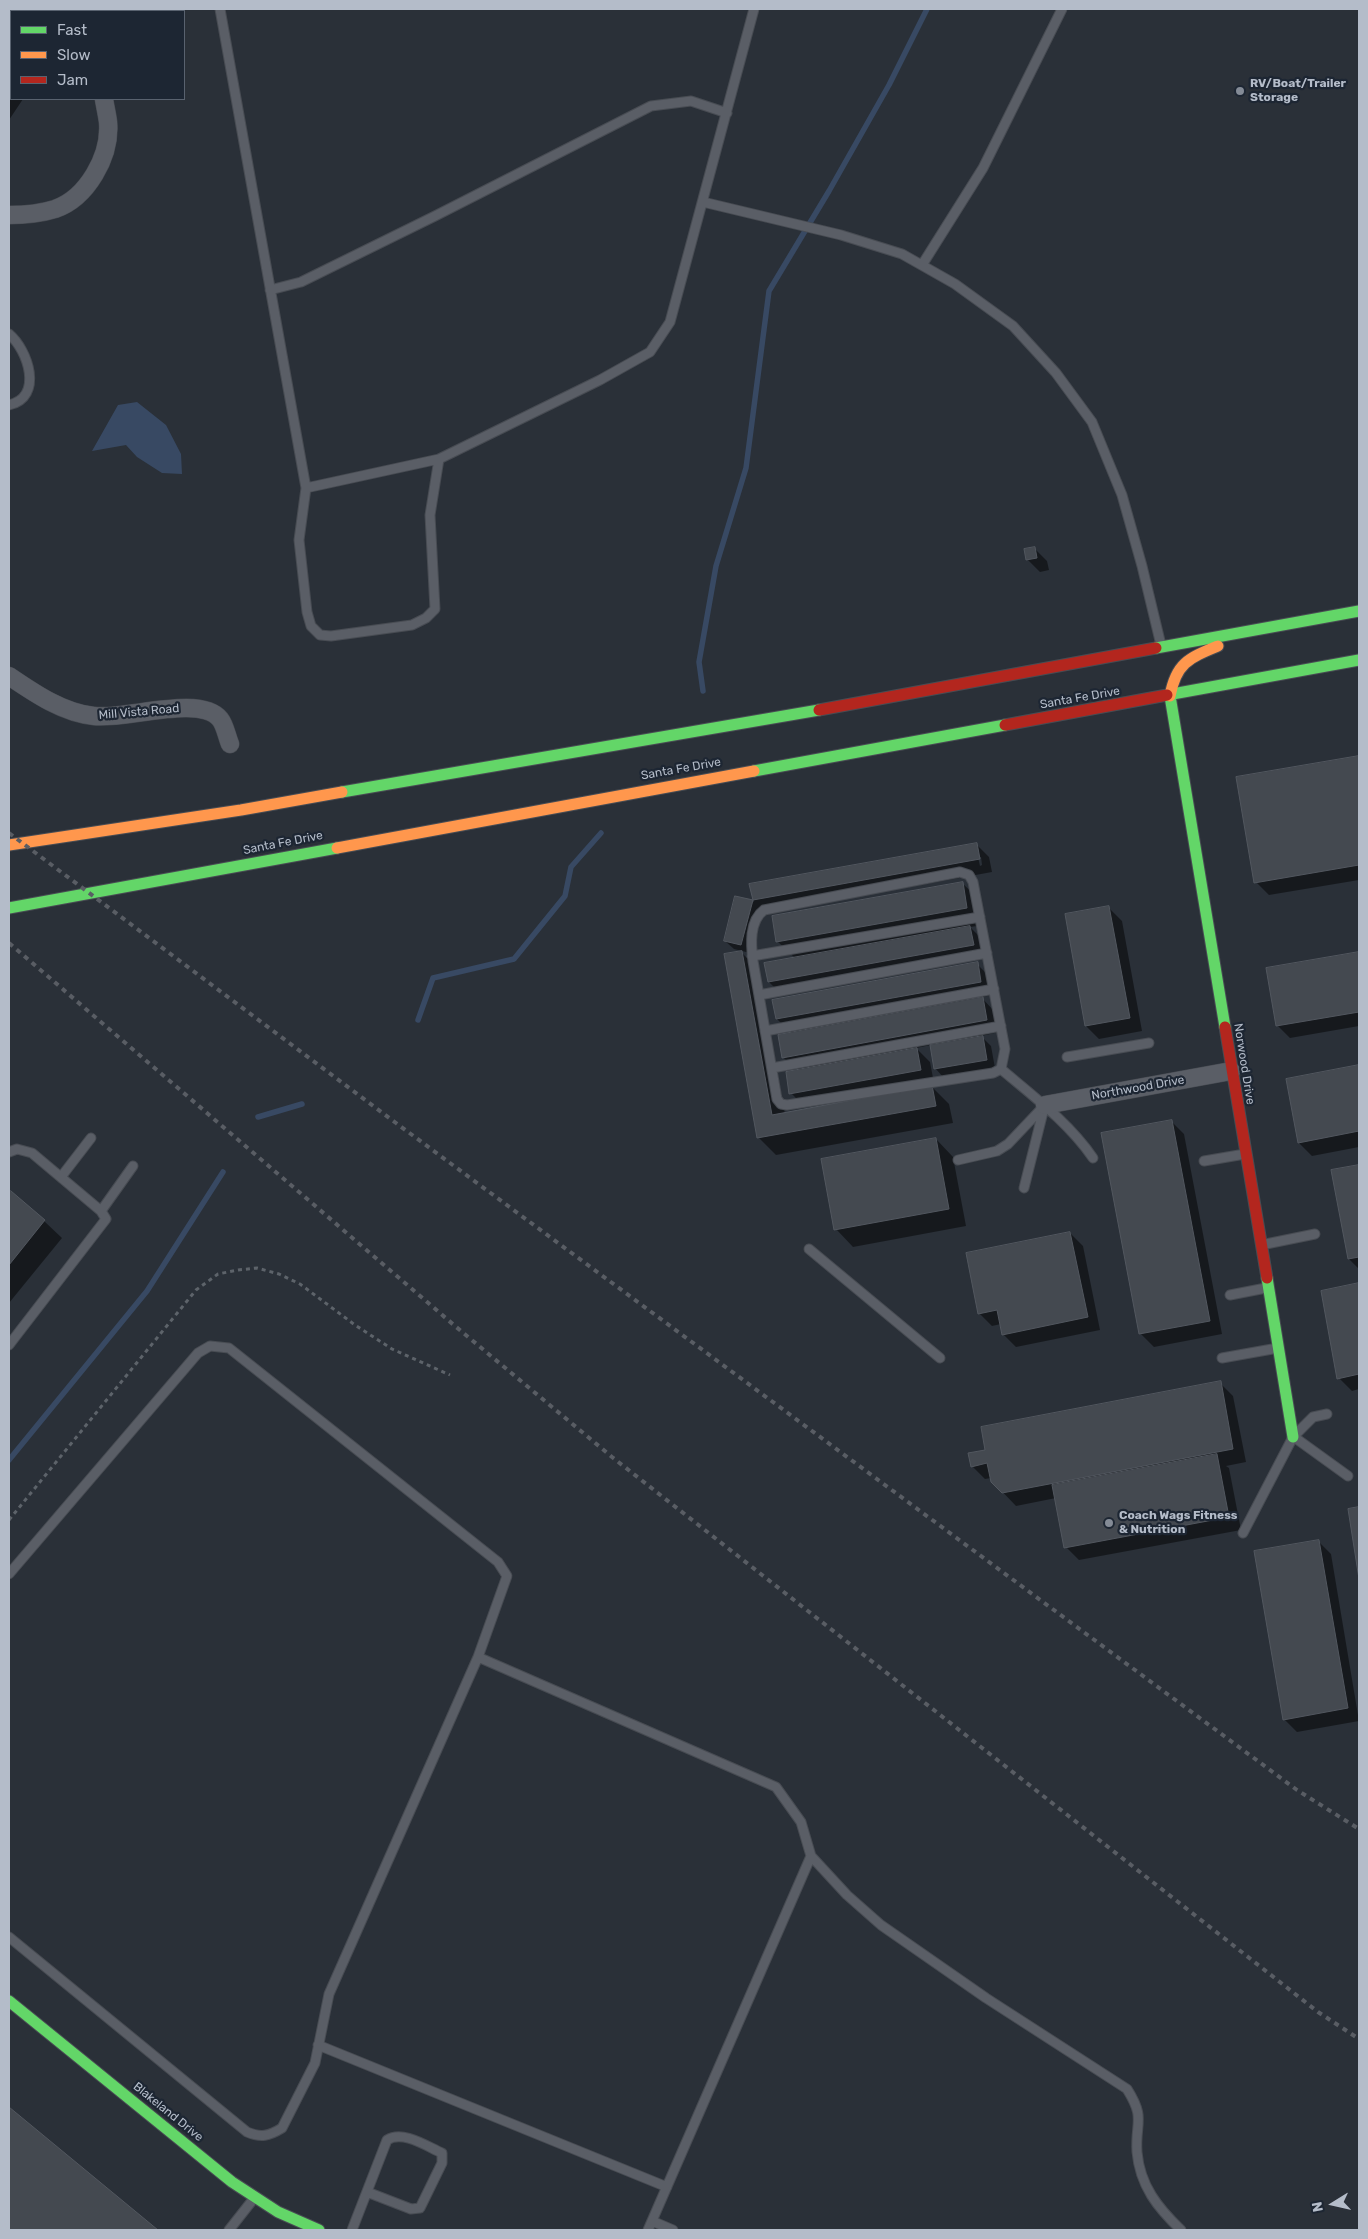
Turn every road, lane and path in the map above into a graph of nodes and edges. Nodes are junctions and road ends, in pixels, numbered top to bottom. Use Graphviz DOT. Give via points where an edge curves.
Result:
graph roads {
  1 [pos="220,9"];
  2 [pos="754,9"];
  3 [pos="1062,9"];
  4 [pos="104,100"];
  5 [pos="727,113"];
  6 [pos="703,202"];
  7 [pos="9,215"];
  8 [pos="922,265"];
  9 [pos="270,290"];
  10 [pos="9,334"];
  11 [pos="9,405"];
  12 [pos="439,459"];
  13 [pos="306,488"];
  14 [pos="1359,610"];
  15 [pos="1256,629"];
  16 [pos="1161,646"];
  17 [pos="1359,660"];
  18 [pos="9,676"];
  19 [pos="1170,696"];
  20 [pos="230,744"];
  21 [pos="9,845"];
  22 [pos="9,908"];
  23 [pos="980,917"];
  24 [pos="987,953"];
  25 [pos="752,956"];
  26 [pos="994,989"];
  27 [pos="759,995"];
  28 [pos="1001,1026"];
  29 [pos="765,1031"];
  30 [pos="1149,1043"];
  31 [pos="1067,1057"];
  32 [pos="772,1068"];
  33 [pos="1001,1069"];
  34 [pos="1231,1072"];
  35 [pos="1045,1105"];
  36 [pos="90,1138"];
  37 [pos="9,1152"];
  38 [pos="1245,1154"];
  39 [pos="1093,1158"];
  40 [pos="958,1160"];
  41 [pos="1204,1161"];
  42 [pos="133,1166"];
  43 [pos="61,1177"];
  44 [pos="1024,1188"];
  45 [pos="101,1211"];
  46 [pos="1315,1234"];
  47 [pos="1261,1245"];
  48 [pos="809,1249"];
  49 [pos="1267,1288"];
  50 [pos="1230,1295"];
  51 [pos="9,1345"];
  52 [pos="1278,1348"];
  53 [pos="940,1358"];
  54 [pos="1222,1358"];
  55 [pos="1327,1414"];
  56 [pos="1293,1437"];
  57 [pos="1348,1476"];
  58 [pos="1243,1533"];
  59 [pos="9,1574"];
  60 [pos="478,1658"];
  61 [pos="811,1856"];
  62 [pos="9,1937"];
  63 [pos="11,2008"];
  64 [pos="318,2045"];
  65 [pos="667,2187"];
  66 [pos="367,2192"];
  67 [pos="256,2197"];
  68 [pos="650,2226"];
  69 [pos="229,2230"];
  70 [pos="319,2230"];
  71 [pos="352,2230"];
  72 [pos="673,2230"];
  73 [pos="1181,2230"];
  1 -- 9 [label="lane"];
  2 -- 5 [label="lane"];
  3 -- 8 [label="lane" via="983,168"];
  4 -- 7 [label="street" via="108,122 105,145 95,174 84,188 56,208 31,215"];
  5 -- 6 [label="lane"];
  5 -- 9 [label="lane" via="691,101 651,106 301,282"];
  6 -- 8 [label="lane" via="841,235 902,254"];
  6 -- 12 [label="lane" via="670,322 650,352"];
  8 -- 16 [label="lane" via="1014,326 1056,373 1092,422 1122,495"];
  9 -- 13 [label="lane"];
  10 -- 11 [label="lane" via="16,340 30,368 24,394 16,403"];
  12 -- 13 [label="lane"];
  12 -- 13 [label="lane" via="430,515 435,609 412,625 331,636 320,635 311,626 299,540"];
  14 -- 15 [label="main road"];
  15 -- 16 [label="main road"];
  15 -- 19 [label="main road" via="1185,660 1172,678"];
  16 -- 21 [label="main road" via="852,704 241,810"];
  17 -- 19 [label="main road, Santa Fe Drive"];
  18 -- 20 [label="street, Mill Vista Road" via="43,698 94,716 180,707 204,710 220,719"];
  19 -- 22 [label="main road, Santa Fe Drive"];
  19 -- 34 [label="main road, Norwood Drive"];
  23 -- 24 [label="lane"];
  23 -- 25 [label="lane"];
  23 -- 25 [label="lane" via="973,882 969,874 960,872 764,910 755,919"];
  24 -- 26 [label="lane"];
  24 -- 27 [label="lane"];
  25 -- 27 [label="lane"];
  26 -- 28 [label="lane"];
  26 -- 29 [label="lane"];
  27 -- 29 [label="lane"];
  28 -- 32 [label="lane"];
  28 -- 33 [label="lane" via="1006,1049"];
  29 -- 32 [label="lane"];
  30 -- 31 [label="lane"];
  32 -- 33 [label="lane" via="777,1099 787,1105 993,1073"];
  33 -- 35 [label="lane"];
  34 -- 35 [label="street, Northwood Drive"];
  34 -- 38 [label="main road, Norwood Drive"];
  35 -- 39 [label="lane"];
  35 -- 40 [label="lane" via="1003,1148"];
  35 -- 44 [label="lane"];
  36 -- 43 [label="lane"];
  37 -- 43 [label="lane" via="17,1149 32,1153"];
  38 -- 41 [label="lane"];
  38 -- 47 [label="main road, Norwood Drive"];
  42 -- 45 [label="lane"];
  43 -- 45 [label="lane"];
  45 -- 51 [label="lane" via="106,1219"];
  46 -- 47 [label="lane"];
  47 -- 49 [label="main road, Norwood Drive"];
  48 -- 53 [label="lane"];
  49 -- 50 [label="lane"];
  49 -- 52 [label="main road, Norwood Drive"];
  52 -- 54 [label="lane"];
  52 -- 56 [label="main road, Norwood Drive"];
  55 -- 56 [label="lane" via="1313,1417"];
  56 -- 57 [label="lane"];
  56 -- 58 [label="lane"];
  59 -- 60 [label="lane" via="198,1353 210,1346 229,1348 498,1562 507,1576"];
  60 -- 61 [label="lane" via="776,1787 801,1822"];
  60 -- 64 [label="lane" via="329,1994"];
  61 -- 65 [label="lane"];
  61 -- 73 [label="lane" via="847,1895 881,1925 1127,2090 1137,2105 1140,2120 1137,2150 1147,2192 1161,2212"];
  62 -- 64 [label="lane" via="247,2132 259,2137 282,2128 315,2063"];
  63 -- 67 [label="main road, Blakeland Drive" via="232,2182"];
  64 -- 65 [label="lane"];
  65 -- 68 [label="lane"];
  66 -- 66 [label="lane" via="387,2140 394,2136 403,2136 442,2153 442,2162 420,2208 411,2209"];
  66 -- 71 [label="lane"];
  67 -- 69 [label="lane"];
  67 -- 70 [label="main road, Blakeland Drive" via="278,2212"];
  68 -- 72 [label="lane"];
}
